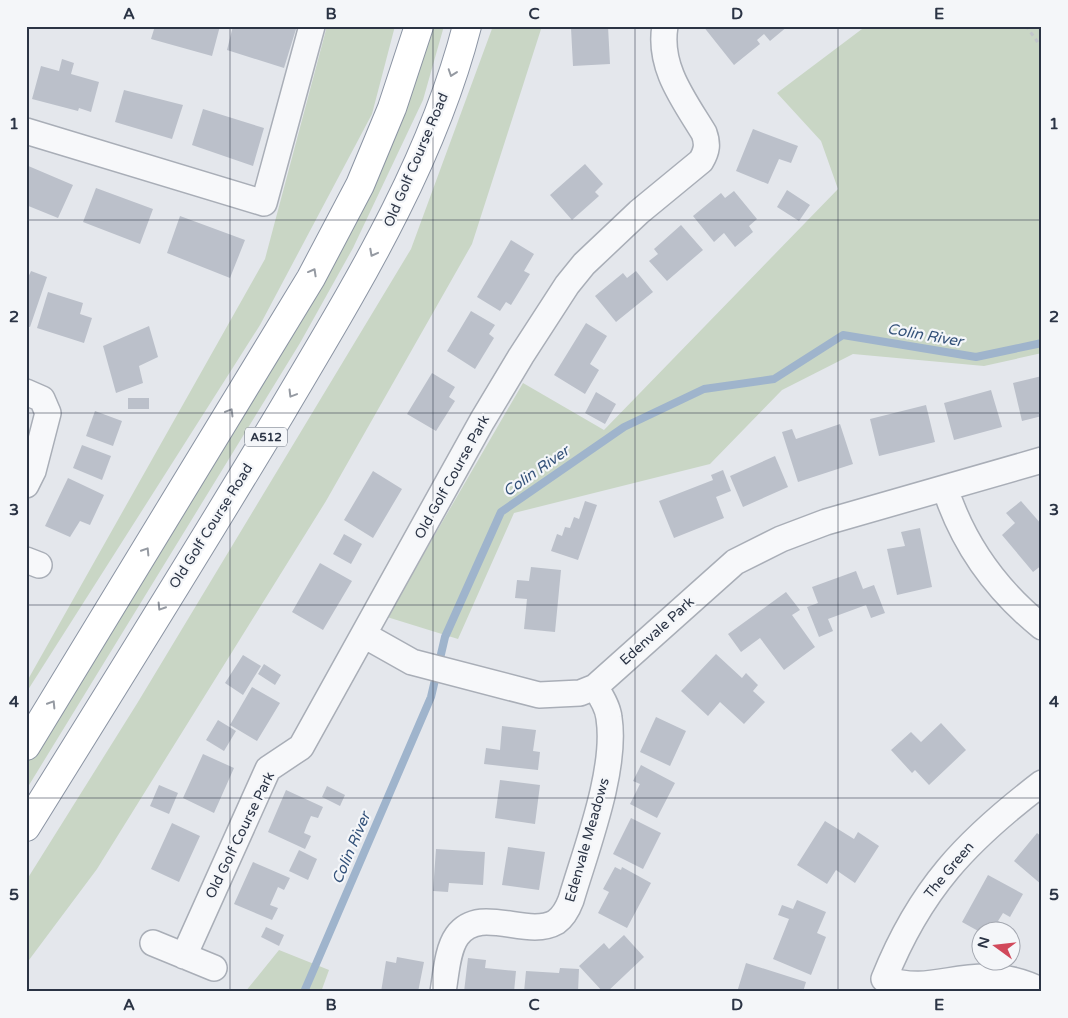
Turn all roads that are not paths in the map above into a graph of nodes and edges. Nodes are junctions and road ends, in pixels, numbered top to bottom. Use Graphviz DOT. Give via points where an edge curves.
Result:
graph roads {
  1 [pos="312,26"];
  2 [pos="420,26"];
  3 [pos="467,26"];
  4 [pos="665,26"];
  5 [pos="26,131"];
  6 [pos="26,392"];
  7 [pos="1042,460"];
  8 [pos="26,485"];
  9 [pos="945,488"];
  10 [pos="1042,627"];
  11 [pos="364,634"];
  12 [pos="595,687"];
  13 [pos="26,746"];
  14 [pos="1042,783"];
  15 [pos="26,827"];
  16 [pos="153,942"];
  17 [pos="184,956"];
  18 [pos="214,968"];
  19 [pos="882,985"];
  20 [pos="1042,991"];
  21 [pos="442,992"];
  1 -- 5 [label="street" via="264,203"];
  13 -- 2 [label="highway, A512, one-way" via="311,278 360,186 392,108"];
  3 -- 15 [label="highway, Old Golf Course Road / A512, one-way" via="434,124 403,196 350,297"];
  4 -- 11 [label="street, Old Golf Course Park" via="664,56 670,75 704,133 706,152 701,161 639,212 584,264 567,285 482,421"];
  6 -- 8 [label="street" via="42,399 48,413"];
  7 -- 9 [label="street, Edenvale Park"];
  9 -- 10 [label="street" via="967,542 991,577 1024,613"];
  9 -- 12 [label="street, Edenvale Park" via="826,522 781,539 735,562"];
  11 -- 12 [label="street, Edenvale Park" via="404,658 539,695 580,693"];
  11 -- 17 [label="street, Old Golf Course Park" via="301,747 268,770"];
  12 -- 21 [label="street, Edenvale Meadows" via="609,716 611,746 606,777 566,912 556,922 546,925 489,922 465,929 457,937 452,950"];
  14 -- 19 [label="street, The Green" via="959,853 918,908 897,946"];
  16 -- 17 [label="street"];
  17 -- 18 [label="street"];
  19 -- 20 [label="street, The Green" via="922,986 987,977 1006,978"];
}
